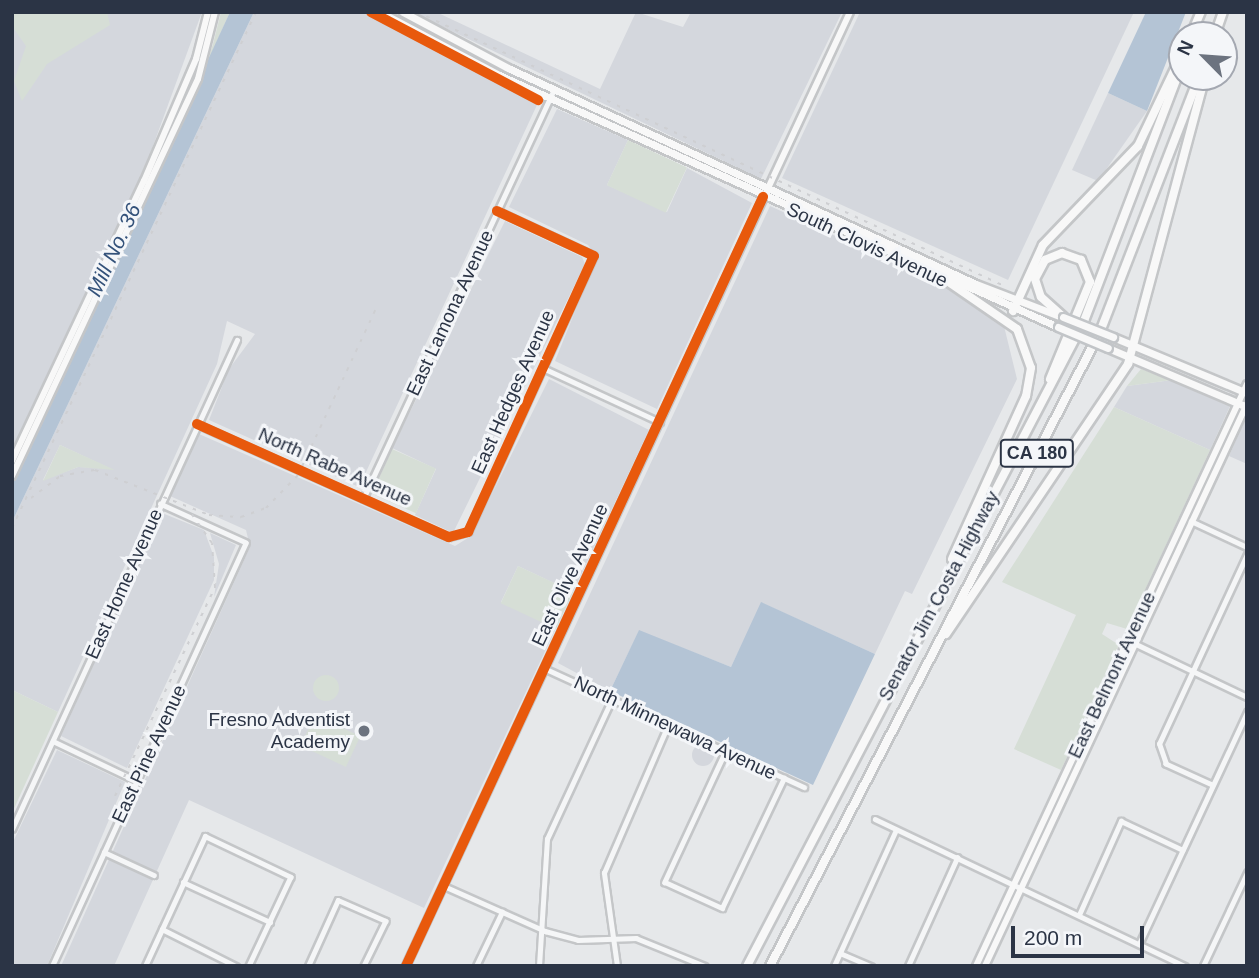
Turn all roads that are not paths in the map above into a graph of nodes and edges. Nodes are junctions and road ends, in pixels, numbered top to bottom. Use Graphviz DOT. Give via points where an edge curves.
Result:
graph roads {
  1 [pos="208,12"];
  2 [pos="215,12"];
  3 [pos="380,12"];
  4 [pos="403,12"];
  5 [pos="850,12"];
  6 [pos="200,45"];
  7 [pos="1168,82"];
  8 [pos="554,89"];
  9 [pos="1172,91"];
  10 [pos="1197,91"];
  11 [pos="1199,91"];
  12 [pos="549,99"];
  13 [pos="188,101"];
  14 [pos="768,188"];
  15 [pos="763,197"];
  16 [pos="497,211"];
  17 [pos="908,264"];
  18 [pos="950,283"];
  19 [pos="975,284"];
  20 [pos="1016,301"];
  21 [pos="1013,311"];
  22 [pos="1063,317"];
  23 [pos="237,340"];
  24 [pos="1135,346"];
  25 [pos="1131,357"];
  26 [pos="543,368"];
  27 [pos="1246,389"];
  28 [pos="1244,405"];
  29 [pos="661,423"];
  30 [pos="197,424"];
  31 [pos="1021,442"];
  32 [pos="12,461"];
  33 [pos="12,476"];
  34 [pos="363,499"];
  35 [pos="160,504"];
  36 [pos="1185,518"];
  37 [pos="1192,521"];
  38 [pos="459,539"];
  39 [pos="1247,547"];
  40 [pos="1247,554"];
  41 [pos="920,629"];
  42 [pos="1128,640"];
  43 [pos="1135,644"];
  44 [pos="546,669"];
  45 [pos="1192,671"];
  46 [pos="1247,697"];
  47 [pos="612,699"];
  48 [pos="901,709"];
  49 [pos="1247,712"];
  50 [pos="668,725"];
  51 [pos="53,741"];
  52 [pos="726,751"];
  53 [pos="784,778"];
  54 [pos="137,781"];
  55 [pos="1212,785"];
  56 [pos="804,787"];
  57 [pos="875,820"];
  58 [pos="12,829"];
  59 [pos="896,830"];
  60 [pos="1183,850"];
  61 [pos="104,852"];
  62 [pos="957,858"];
  63 [pos="1247,873"];
  64 [pos="154,875"];
  65 [pos="183,882"];
  66 [pos="444,886"];
  67 [pos="1018,886"];
  68 [pos="1244,886"];
  69 [pos="502,912"];
  70 [pos="1079,915"];
  71 [pos="270,922"];
  72 [pos="162,929"];
  73 [pos="545,931"];
  74 [pos="613,938"];
  75 [pos="1139,944"];
  76 [pos="840,953"];
  77 [pos="1176,964"];
  78 [pos="52,966"];
  79 [pos="145,966"];
  80 [pos="236,966"];
  81 [pos="249,966"];
  82 [pos="308,966"];
  83 [pos="364,966"];
  84 [pos="406,966"];
  85 [pos="476,966"];
  86 [pos="539,966"];
  87 [pos="617,966"];
  88 [pos="705,966"];
  89 [pos="747,966"];
  90 [pos="770,966"];
  91 [pos="834,966"];
  92 [pos="871,966"];
  93 [pos="908,966"];
  94 [pos="976,966"];
  95 [pos="985,966"];
  96 [pos="1185,966"];
  97 [pos="1203,966"];
  1 -- 6 [label="main road"];
  2 -- 13 [label="main road"];
  3 -- 12 [label="main road, South Clovis Avenue"];
  4 -- 8 [label="main road, South Clovis Avenue"];
  5 -- 14 [label="main road, East Olive Avenue"];
  6 -- 13 [label="main road"];
  6 -- 32 [label="main road"];
  7 -- 20 [label="highway" via="1129,160 1049,238"];
  8 -- 12 [label="street, East Lamona Avenue"];
  8 -- 14 [label="main road, South Clovis Avenue"];
  9 -- 31 [label="highway, Senator Jim Costa Highway / CA 180" via="1096,296"];
  10 -- 48 [label="highway, CA 180" via="1109,315"];
  11 -- 24 [label="highway"];
  12 -- 15 [label="main road, South Clovis Avenue"];
  12 -- 16 [label="street, East Lamona Avenue"];
  13 -- 33 [label="main road"];
  14 -- 15 [label="main road, East Olive Avenue"];
  14 -- 19 [label="main road, South Clovis Avenue"];
  15 -- 17 [label="main road, South Clovis Avenue"];
  15 -- 29 [label="main road, East Olive Avenue"];
  16 -- 26 [label="street, East Hedges Avenue" via="594,256"];
  16 -- 34 [label="street, East Lamona Avenue"];
  17 -- 18 [label="main road, South Clovis Avenue"];
  17 -- 19 [label="main road"];
  18 -- 21 [label="main road, South Clovis Avenue"];
  18 -- 41 [label="highway" via="1017,329 1031,374"];
  19 -- 20 [label="main road, South Clovis Avenue"];
  20 -- 21 [label="highway"];
  20 -- 22 [label="main road, South Clovis Avenue"];
  21 -- 25 [label="main road, South Clovis Avenue, bridge"];
  22 -- 24 [label="main road, South Clovis Avenue, bridge"];
  22 -- 31 [label="highway" via="1041,297 1035,278 1041,263 1062,253 1087,267 1089,288"];
  23 -- 30 [label="street, East Home Avenue"];
  24 -- 25 [label="highway"];
  24 -- 27 [label="main road, South Clovis Avenue"];
  25 -- 28 [label="main road, South Clovis Avenue"];
  25 -- 48 [label="highway"];
  26 -- 29 [label="street"];
  26 -- 38 [label="street, East Hedges Avenue" via="468,532"];
  27 -- 28 [label="main road, East Belmont Avenue"];
  28 -- 36 [label="main road, East Belmont Avenue"];
  28 -- 37 [label="main road, East Belmont Avenue"];
  29 -- 44 [label="main road, East Olive Avenue"];
  30 -- 34 [label="street, North Rabe Avenue"];
  30 -- 35 [label="street, East Home Avenue"];
  31 -- 41 [label="highway, Senator Jim Costa Highway / CA 180"];
  34 -- 38 [label="street, North Rabe Avenue"];
  35 -- 51 [label="street, East Home Avenue"];
  35 -- 54 [label="street, East Pine Avenue" via="246,543"];
  36 -- 37 [label="street"];
  36 -- 42 [label="main road, East Belmont Avenue"];
  37 -- 39 [label="street"];
  37 -- 43 [label="main road, East Belmont Avenue"];
  40 -- 45 [label="street"];
  41 -- 89 [label="highway, Senator Jim Costa Highway / CA 180"];
  42 -- 43 [label="street"];
  42 -- 67 [label="main road, East Belmont Avenue"];
  43 -- 45 [label="street"];
  43 -- 67 [label="main road, East Belmont Avenue"];
  44 -- 47 [label="street, North Minnewawa Avenue"];
  44 -- 66 [label="main road, East Olive Avenue"];
  45 -- 46 [label="street"];
  45 -- 55 [label="street" via="1159,744 1159,758"];
  47 -- 50 [label="street, North Minnewawa Avenue"];
  47 -- 73 [label="street" via="547,839"];
  48 -- 90 [label="highway, Senator Jim Costa Highway / CA 180"];
  49 -- 55 [label="street"];
  50 -- 52 [label="street, North Minnewawa Avenue"];
  50 -- 74 [label="street" via="604,873"];
  51 -- 54 [label="street"];
  51 -- 58 [label="street, East Home Avenue"];
  52 -- 53 [label="street, North Minnewawa Avenue"];
  52 -- 53 [label="street" via="665,881 722,908"];
  53 -- 56 [label="street, North Minnewawa Avenue"];
  54 -- 61 [label="street, East Pine Avenue"];
  55 -- 60 [label="street"];
  57 -- 59 [label="street"];
  59 -- 62 [label="street"];
  59 -- 76 [label="street"];
  60 -- 70 [label="street" via="1121,821"];
  60 -- 75 [label="street"];
  61 -- 64 [label="street"];
  61 -- 78 [label="street, East Pine Avenue"];
  62 -- 67 [label="street"];
  62 -- 93 [label="street"];
  63 -- 68 [label="street"];
  65 -- 71 [label="street"];
  65 -- 71 [label="street" via="205,836 291,877"];
  65 -- 72 [label="street"];
  66 -- 69 [label="street"];
  66 -- 84 [label="main road, East Olive Avenue"];
  67 -- 70 [label="street"];
  67 -- 94 [label="main road, East Belmont Avenue"];
  67 -- 95 [label="main road, East Belmont Avenue"];
  68 -- 97 [label="street"];
  69 -- 73 [label="street"];
  69 -- 85 [label="street"];
  70 -- 75 [label="street"];
  71 -- 81 [label="street"];
  72 -- 79 [label="street"];
  72 -- 80 [label="street"];
  73 -- 74 [label="street" via="578,940"];
  73 -- 86 [label="street"];
  74 -- 87 [label="street"];
  74 -- 88 [label="street" via="652,942"];
  75 -- 77 [label="street"];
  76 -- 91 [label="street"];
  76 -- 92 [label="street"];
  77 -- 96 [label="street"];
  82 -- 83 [label="street" via="338,900 386,921"];
}
